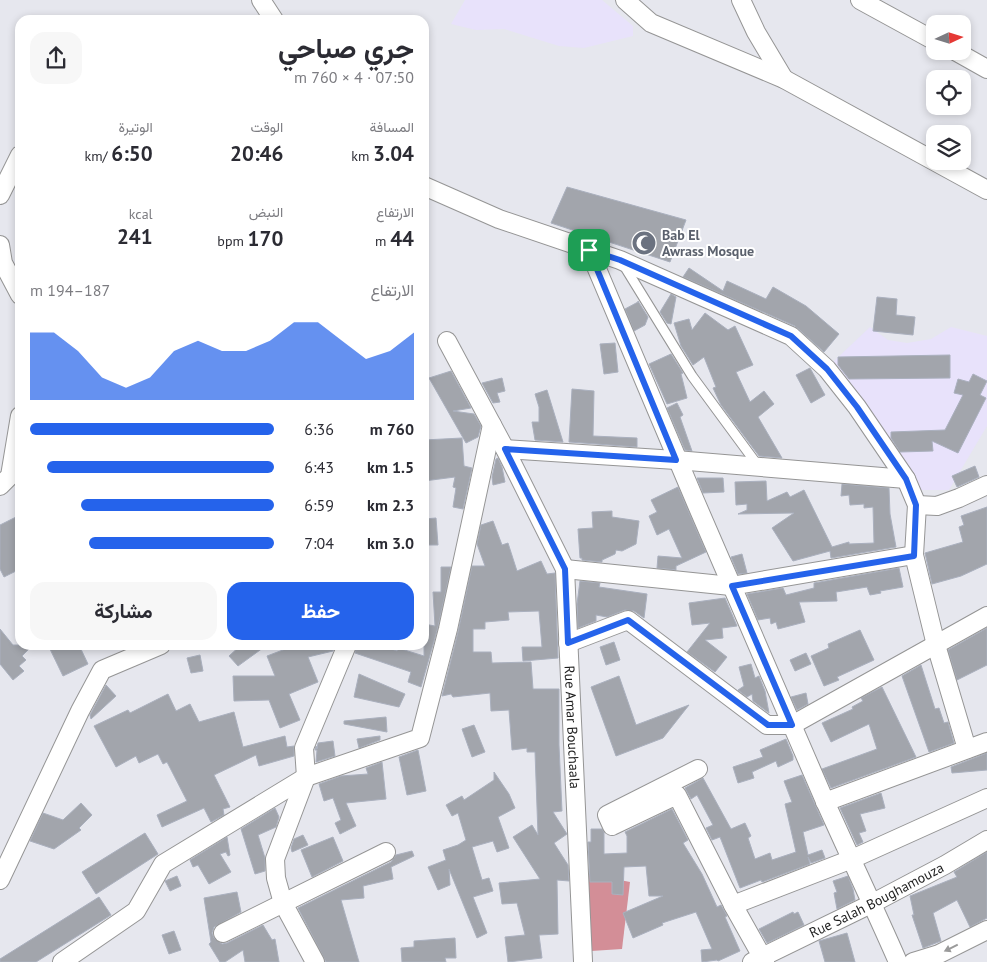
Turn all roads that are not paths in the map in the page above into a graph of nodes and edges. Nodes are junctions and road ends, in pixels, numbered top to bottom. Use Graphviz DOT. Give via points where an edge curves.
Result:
graph roads {
  1 [pos="261,0"];
  2 [pos="625,0"];
  3 [pos="741,0"];
  4 [pos="860,0"];
  5 [pos="271,15"];
  6 [pos="926,36"];
  7 [pos="971,60"];
  8 [pos="987,69"];
  9 [pos="784,79"];
  10 [pos="15,166"];
  11 [pos="429,188"];
  12 [pos="987,190"];
  13 [pos="0,195"];
  14 [pos="0,245"];
  15 [pos="589,250"];
  16 [pos="620,260"];
  17 [pos="15,286"];
  18 [pos="447,341"];
  19 [pos="492,425"];
  20 [pos="15,446"];
  21 [pos="505,449"];
  22 [pos="676,460"];
  23 [pos="759,467"];
  24 [pos="906,479"];
  25 [pos="987,485"];
  26 [pos="0,486"];
  27 [pos="916,505"];
  28 [pos="914,556"];
  29 [pos="565,569"];
  30 [pos="732,586"];
  31 [pos="987,616"];
  32 [pos="568,643"];
  33 [pos="936,645"];
  34 [pos="149,650"];
  35 [pos="345,650"];
  36 [pos="792,725"];
  37 [pos="987,742"];
  38 [pos="968,749"];
  39 [pos="698,769"];
  40 [pos="306,777"];
  41 [pos="987,798"];
  42 [pos="825,802"];
  43 [pos="987,840"];
  44 [pos="386,852"];
  45 [pos="852,859"];
  46 [pos="0,880"];
  47 [pos="283,903"];
  48 [pos="873,903"];
  49 [pos="733,905"];
  50 [pos="987,930"];
  51 [pos="223,933"];
  52 [pos="760,961"];
  53 [pos="62,962"];
  54 [pos="316,962"];
  55 [pos="580,962"];
  56 [pos="898,962"];
  57 [pos="913,962"];
  1 -- 5 [label="street"];
  2 -- 9 [label="street" via="651,23"];
  3 -- 9 [label="street"];
  4 -- 6 [label="street"];
  7 -- 8 [label="street"];
  9 -- 12 [label="street"];
  10 -- 13 [label="street"];
  11 -- 15 [label="street" via="499,220"];
  14 -- 17 [label="street" via="3,263"];
  15 -- 16 [label="street"];
  15 -- 22 [label="street"];
  16 -- 23 [label="lane" via="692,376"];
  16 -- 24 [label="street" via="791,336 827,369"];
  18 -- 19 [label="street, Rue Amar Bouchaala"];
  19 -- 21 [label="street, Rue Amar Bouchaala"];
  19 -- 40 [label="street" via="448,629 420,738"];
  20 -- 26 [label="street" via="10,476"];
  21 -- 22 [label="street"];
  21 -- 29 [label="street, Rue Amar Bouchaala"];
  22 -- 23 [label="street"];
  22 -- 30 [label="street"];
  23 -- 24 [label="street"];
  24 -- 27 [label="street"];
  25 -- 27 [label="street" via="938,506"];
  27 -- 28 [label="street"];
  28 -- 30 [label="street"];
  28 -- 33 [label="street"];
  29 -- 30 [label="street"];
  29 -- 32 [label="street, Rue Amar Bouchaala"];
  30 -- 36 [label="street"];
  31 -- 33 [label="street"];
  32 -- 36 [label="street" via="628,620 768,725"];
  32 -- 55 [label="street, Rue Amar Bouchaala"];
  33 -- 36 [label="street"];
  33 -- 38 [label="street"];
  34 -- 46 [label="street" via="102,670"];
  35 -- 40 [label="street" via="304,748"];
  36 -- 42 [label="street"];
  37 -- 38 [label="street"];
  38 -- 42 [label="street"];
  39 -- 49 [label="street" via="607,815 612,826 677,795"];
  40 -- 47 [label="street" via="275,859"];
  40 -- 53 [label="street" via="163,864 136,911"];
  41 -- 45 [label="street"];
  42 -- 45 [label="street"];
  43 -- 48 [label="street, Rue Salah Boughamouza"];
  44 -- 47 [label="street"];
  45 -- 48 [label="street"];
  45 -- 49 [label="street"];
  47 -- 51 [label="street"];
  47 -- 54 [label="street"];
  48 -- 52 [label="street, Rue Salah Boughamouza"];
  48 -- 56 [label="street"];
  49 -- 52 [label="street"];
  50 -- 57 [label="street, one-way" via="938,954"];
}
